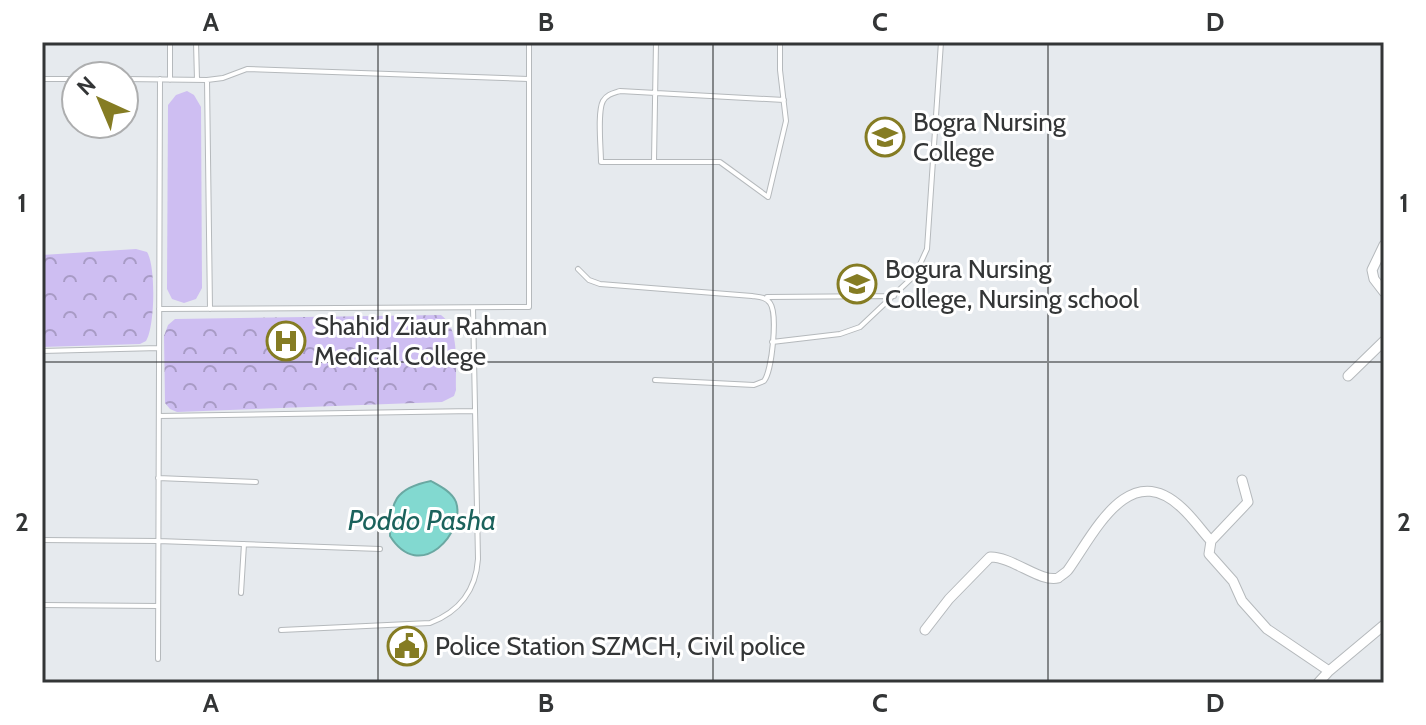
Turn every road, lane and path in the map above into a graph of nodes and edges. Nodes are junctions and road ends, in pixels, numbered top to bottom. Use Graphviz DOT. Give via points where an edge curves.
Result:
graph roads {
  1 [pos="170,42"];
  2 [pos="196,42"];
  3 [pos="529,42"];
  4 [pos="656,42"];
  5 [pos="780,42"];
  6 [pos="941,42"];
  7 [pos="140,79"];
  8 [pos="160,79"];
  9 [pos="528,79"];
  10 [pos="170,80"];
  11 [pos="197,80"];
  12 [pos="207,80"];
  13 [pos="656,93"];
  14 [pos="784,100"];
  15 [pos="654,161"];
  16 [pos="1384,245"];
  17 [pos="578,269"];
  18 [pos="1384,292"];
  19 [pos="894,296"];
  20 [pos="760,297"];
  21 [pos="473,308"];
  22 [pos="159,309"];
  23 [pos="210,309"];
  24 [pos="1384,341"];
  25 [pos="772,342"];
  26 [pos="159,348"];
  27 [pos="42,351"];
  28 [pos="1348,376"];
  29 [pos="655,380"];
  30 [pos="474,411"];
  31 [pos="159,416"];
  32 [pos="158,478"];
  33 [pos="1242,480"];
  34 [pos="256,482"];
  35 [pos="42,540"];
  36 [pos="158,541"];
  37 [pos="1211,541"];
  38 [pos="244,544"];
  39 [pos="380,549"];
  40 [pos="241,593"];
  41 [pos="42,605"];
  42 [pos="158,606"];
  43 [pos="1384,625"];
  44 [pos="281,630"];
  45 [pos="925,630"];
  46 [pos="158,659"];
  47 [pos="1329,671"];
  48 [pos="1318,683"];
  1 -- 10 [label="lane"];
  2 -- 11 [label="lane"];
  3 -- 9 [label="lane"];
  4 -- 13 [label="lane"];
  5 -- 14 [label="lane"];
  6 -- 19 [label="lane" via="927,249 918,272"];
  7 -- 8 [label="lane"];
  8 -- 10 [label="lane"];
  8 -- 22 [label="lane"];
  9 -- 12 [label="lane" via="247,69"];
  9 -- 21 [label="lane" via="529,307"];
  10 -- 11 [label="lane"];
  11 -- 12 [label="lane"];
  12 -- 23 [label="lane"];
  13 -- 14 [label="lane"];
  13 -- 15 [label="lane"];
  13 -- 15 [label="lane" via="620,91 601,105 601,162"];
  14 -- 15 [label="lane" via="786,121 768,197 720,162"];
  16 -- 18 [label="street" via="1372,270"];
  17 -- 20 [label="lane" via="600,284"];
  19 -- 20 [label="lane"];
  19 -- 25 [label="lane" via="851,332"];
  20 -- 25 [label="lane" via="773,308"];
  21 -- 23 [label="lane"];
  21 -- 30 [label="lane"];
  22 -- 23 [label="lane"];
  22 -- 26 [label="lane"];
  24 -- 28 [label="street"];
  25 -- 29 [label="lane" via="770,371 759,384"];
  26 -- 27 [label="lane"];
  26 -- 31 [label="lane"];
  30 -- 31 [label="lane"];
  30 -- 44 [label="lane" via="478,559 475,583 465,599 430,623"];
  31 -- 32 [label="lane"];
  32 -- 34 [label="lane"];
  32 -- 36 [label="lane"];
  33 -- 37 [label="street" via="1248,502"];
  35 -- 36 [label="lane"];
  36 -- 38 [label="lane"];
  36 -- 42 [label="lane"];
  37 -- 45 [label="street" via="1181,506 1139,490 1117,502 1058,578 990,557"];
  37 -- 47 [label="street" via="1209,554 1267,629"];
  38 -- 39 [label="lane"];
  38 -- 40 [label="lane"];
  41 -- 42 [label="lane"];
  42 -- 46 [label="lane"];
  43 -- 47 [label="street"];
  47 -- 48 [label="street"];
}
